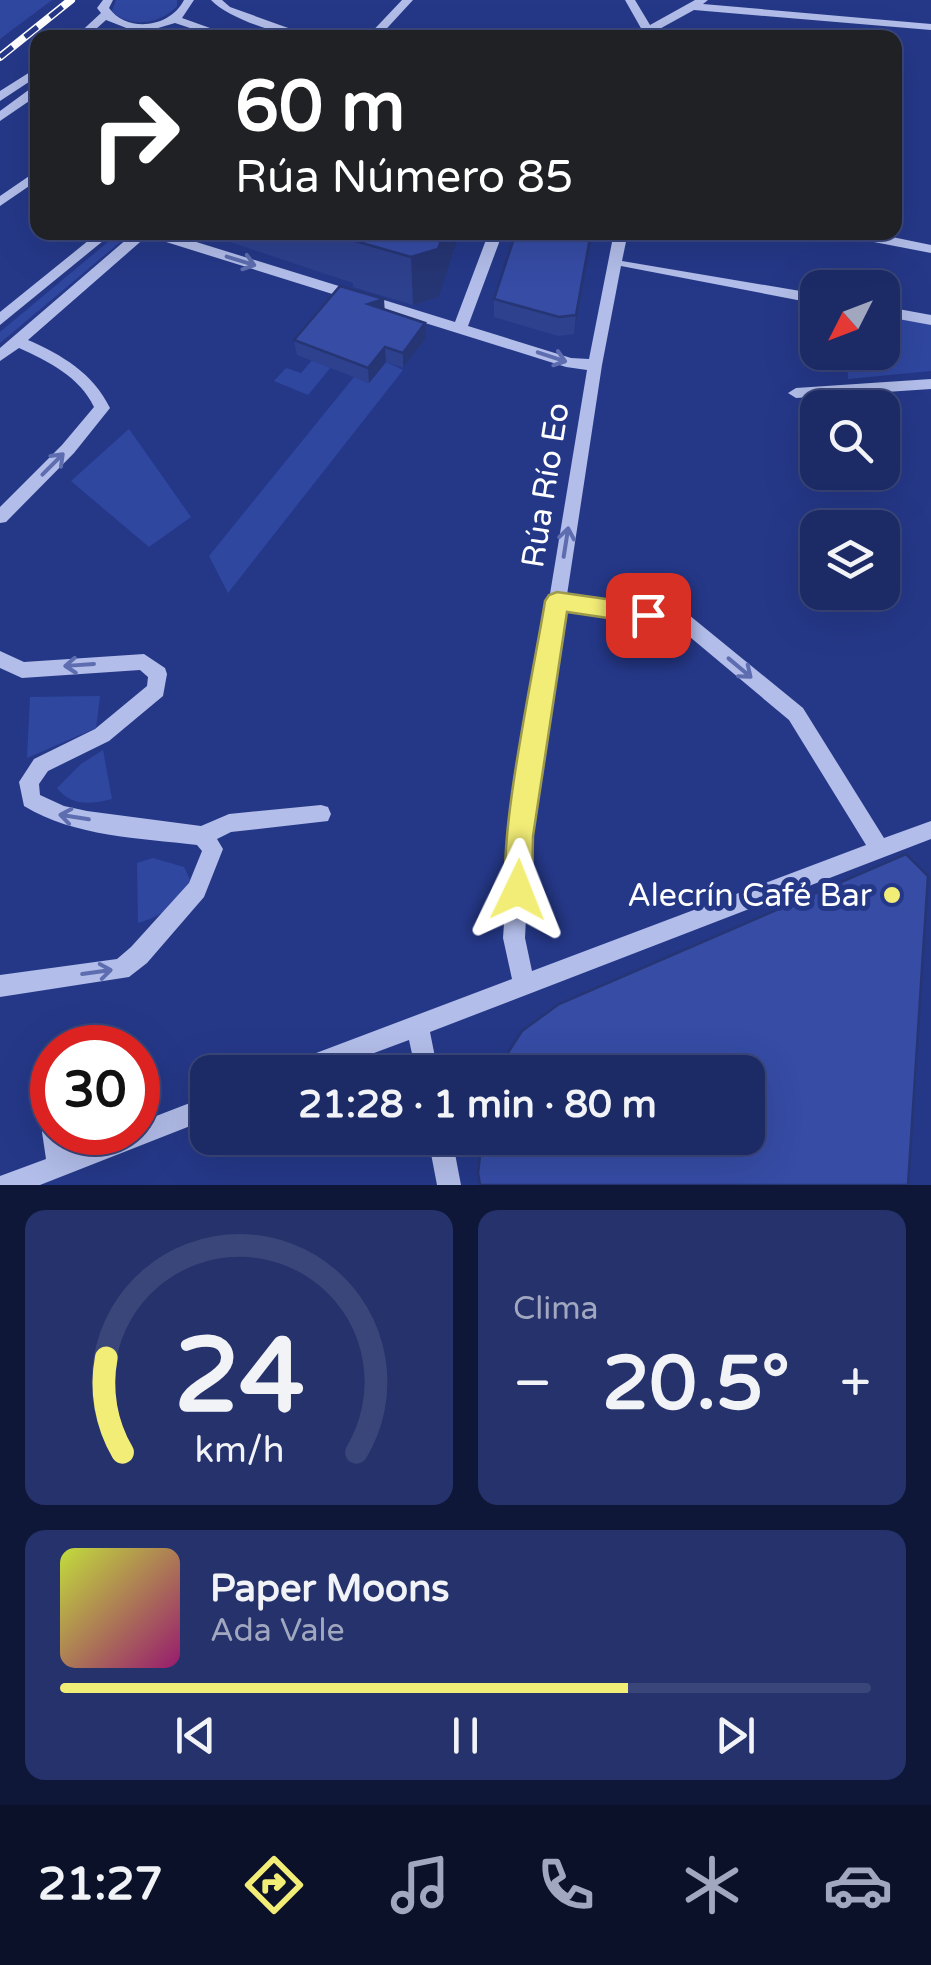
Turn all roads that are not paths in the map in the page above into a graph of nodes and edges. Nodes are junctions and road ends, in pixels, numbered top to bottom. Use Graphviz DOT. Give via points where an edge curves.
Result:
graph roads {
  1 [pos="108,0"];
  2 [pos="189,0"];
  3 [pos="408,0"];
  4 [pos="630,0"];
  5 [pos="217,3"];
  6 [pos="700,4"];
  7 [pos="106,15"];
  8 [pos="174,19"];
  9 [pos="124,25"];
  10 [pos="931,27"];
  11 [pos="88,30"];
  12 [pos="118,30"];
  13 [pos="201,30"];
  14 [pos="290,30"];
  15 [pos="378,30"];
  16 [pos="643,30"];
  17 [pos="656,30"];
  18 [pos="30,76"];
  19 [pos="30,95"];
  20 [pos="0,97"];
  21 [pos="0,117"];
  22 [pos="30,180"];
  23 [pos="0,202"];
  24 [pos="98,240"];
  25 [pos="137,240"];
  26 [pos="172,240"];
  27 [pos="493,240"];
  28 [pos="619,240"];
  29 [pos="884,240"];
  30 [pos="931,249"];
  31 [pos="628,264"];
  32 [pos="800,296"];
  33 [pos="900,314"];
  34 [pos="0,320"];
  35 [pos="931,320"];
  36 [pos="460,327"];
  37 [pos="18,341"];
  38 [pos="0,356"];
  39 [pos="595,364"];
  40 [pos="931,384"];
  41 [pos="796,393"];
  42 [pos="0,517"];
  43 [pos="557,601"];
  44 [pos="0,659"];
  45 [pos="320,814"];
  46 [pos="929,834"];
  47 [pos="202,836"];
  48 [pos="878,847"];
  49 [pos="524,985"];
  50 [pos="0,986"];
  51 [pos="418,1024"];
  52 [pos="339,1055"];
  53 [pos="424,1055"];
  54 [pos="190,1112"];
  55 [pos="160,1119"];
  56 [pos="57,1155"];
  57 [pos="80,1155"];
  58 [pos="443,1155"];
  59 [pos="59,1166"];
  60 [pos="9,1185"];
  61 [pos="448,1185"];
  1 -- 7 [label="street"];
  2 -- 8 [label="street"];
  3 -- 15 [label="street"];
  4 -- 16 [label="street"];
  5 -- 14 [label="street"];
  6 -- 10 [label="street"];
  6 -- 17 [label="street"];
  7 -- 9 [label="street"];
  7 -- 11 [label="street"];
  8 -- 9 [label="street"];
  8 -- 13 [label="street"];
  9 -- 12 [label="street"];
  18 -- 20 [label="street"];
  19 -- 21 [label="street"];
  22 -- 23 [label="street"];
  24 -- 34 [label="street"];
  25 -- 37 [label="street"];
  26 -- 36 [label="street, one-way"];
  27 -- 36 [label="street"];
  28 -- 39 [label="street, Rúa Río Eo"];
  29 -- 30 [label="street"];
  31 -- 32 [label="street"];
  33 -- 35 [label="street"];
  36 -- 39 [label="street, one-way" via="571,363"];
  37 -- 38 [label="street"];
  42 -- 37 [label="street, one-way" via="102,408 99,396 69,370"];
  43 -- 39 [label="street, Rúa Río Eo, one-way"];
  40 -- 41 [label="street"];
  43 -- 48 [label="street, one-way" via="682,620 796,714"];
  43 -- 49 [label="street, Rúa Río Eo" via="520,836 514,938"];
  47 -- 44 [label="street, one-way" via="66,816 31,800 29,782 41,765 102,734 156,690 158,674 144,662 22,670"];
  45 -- 47 [label="street" via="230,823"];
  46 -- 48 [label="street"];
  50 -- 47 [label="street, one-way" via="122,969 197,890 212,849"];
  48 -- 49 [label="street"];
  49 -- 51 [label="street"];
  51 -- 52 [label="street"];
  51 -- 53 [label="street"];
  54 -- 55 [label="street"];
  56 -- 59 [label="street"];
  57 -- 59 [label="street"];
  58 -- 61 [label="street"];
  59 -- 60 [label="street"];
}
